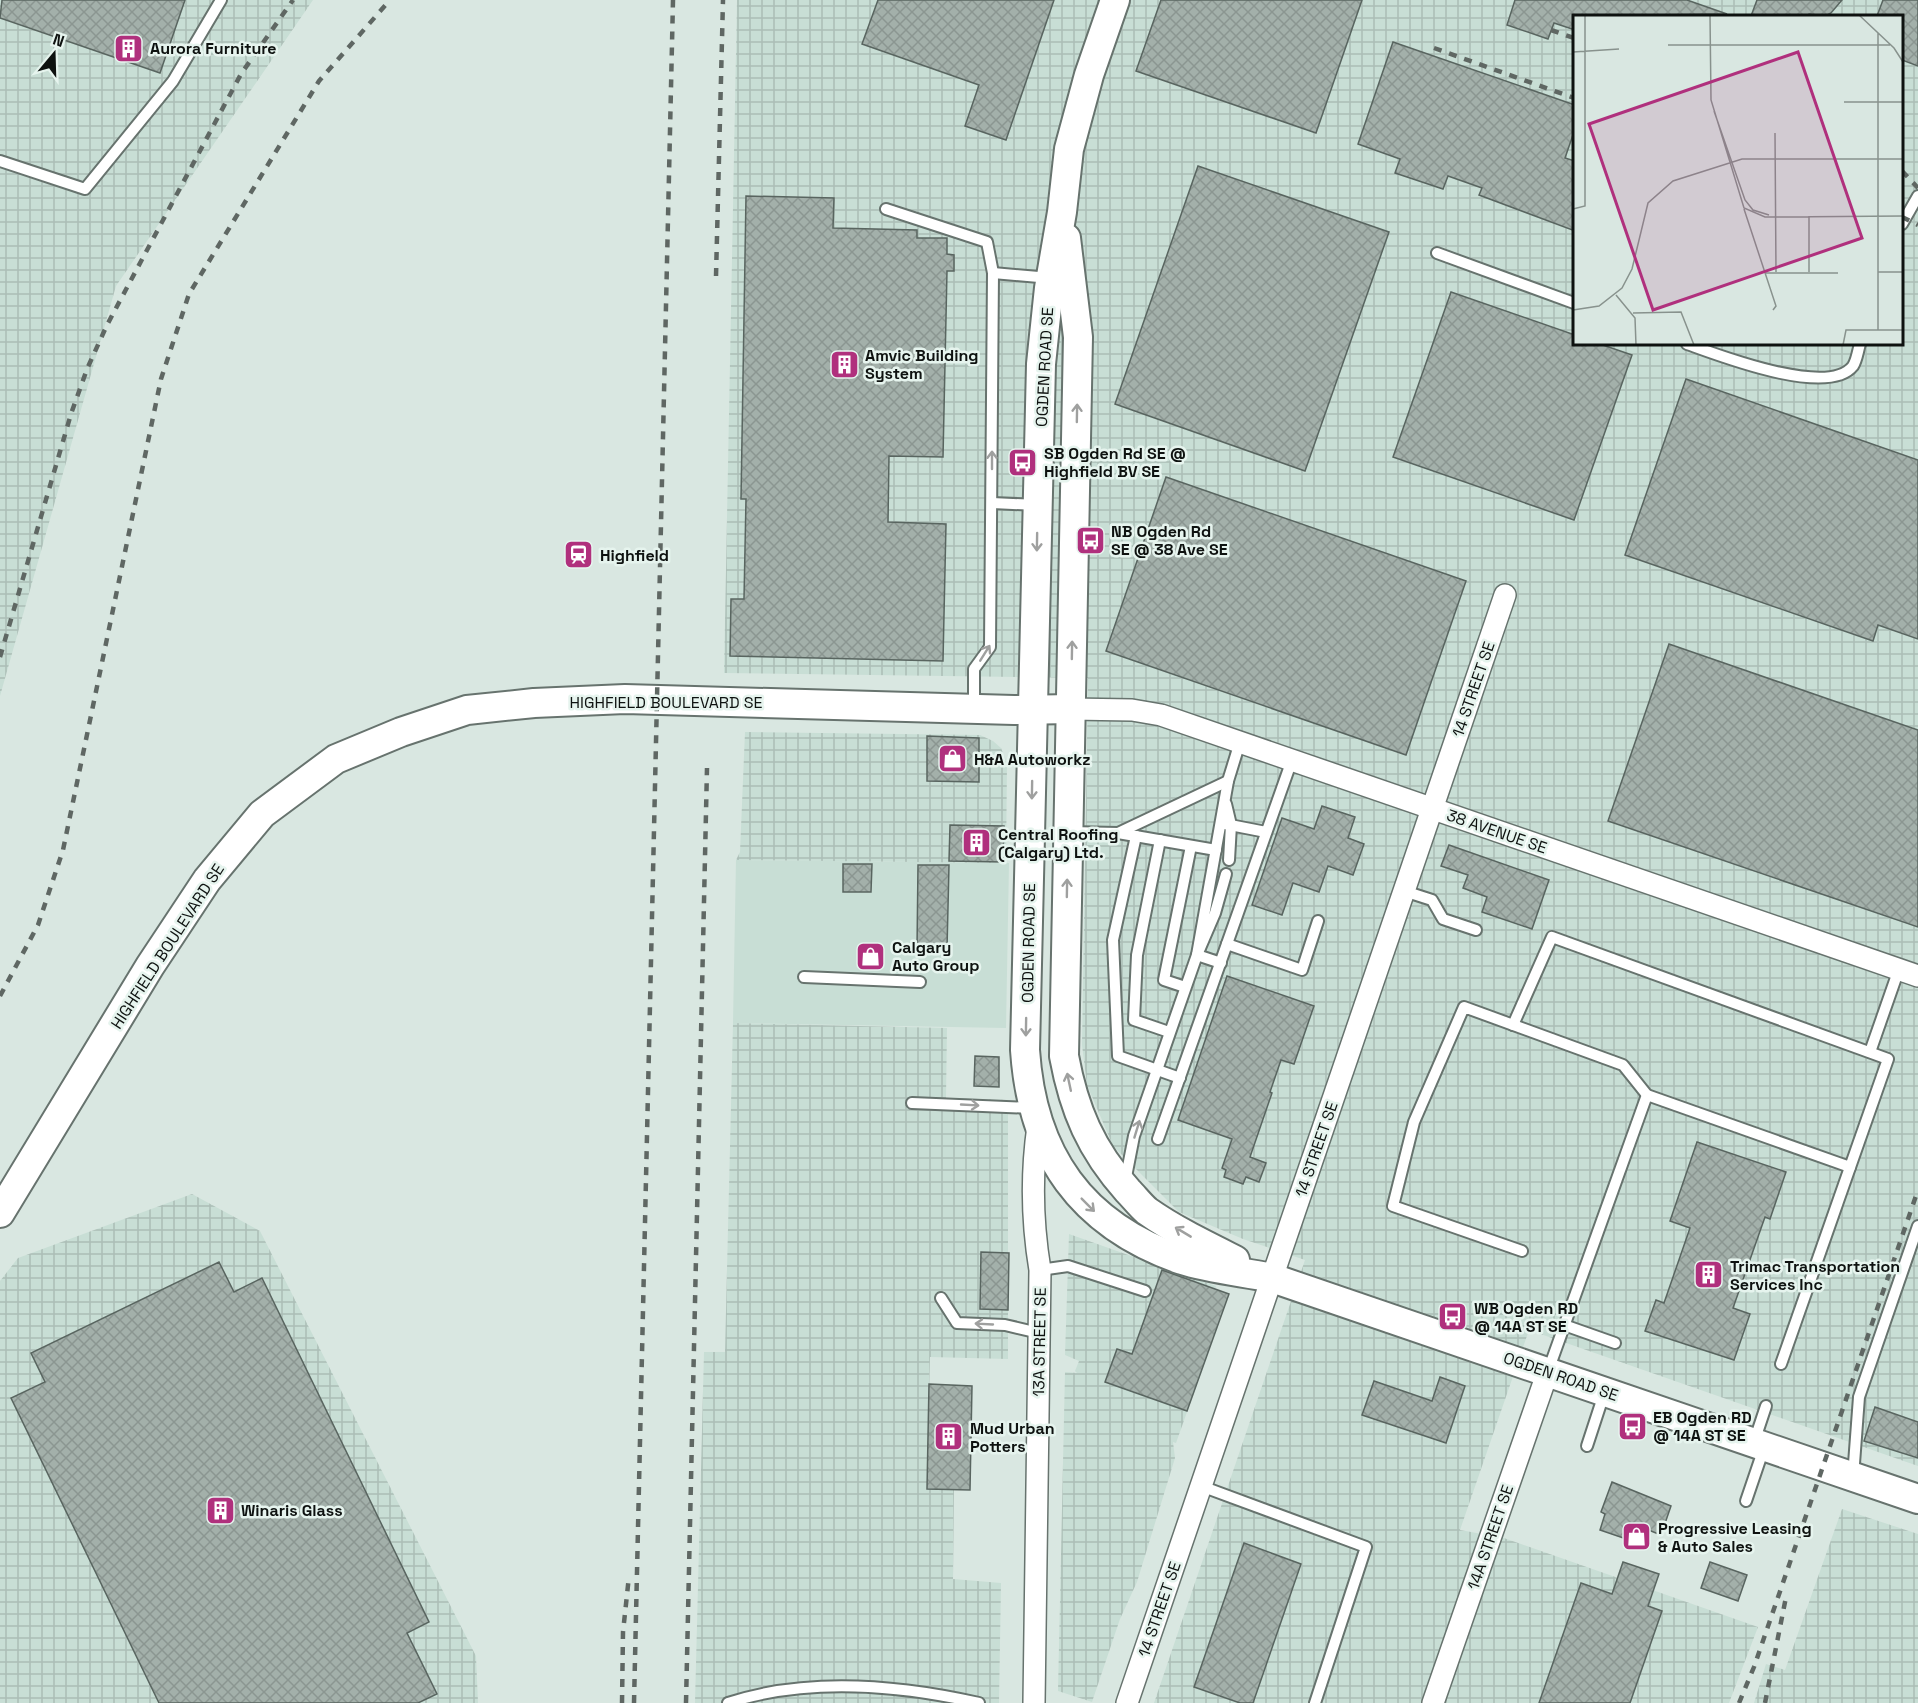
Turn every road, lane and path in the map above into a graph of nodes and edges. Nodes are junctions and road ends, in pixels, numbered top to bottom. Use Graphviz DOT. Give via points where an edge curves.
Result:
graph roads {
  1 [pos="221,0"];
  2 [pos="1115,0"];
  3 [pos="0,161"];
  4 [pos="1918,196"];
  5 [pos="886,209"];
  6 [pos="1062,212"];
  7 [pos="1903,222"];
  8 [pos="1437,253"];
  9 [pos="993,273"];
  10 [pos="1050,278"];
  11 [pos="1573,302"];
  12 [pos="1690,345"];
  13 [pos="1860,345"];
  14 [pos="992,503"];
  15 [pos="1038,505"];
  16 [pos="1505,595"];
  17 [pos="974,708"];
  18 [pos="1071,709"];
  19 [pos="1034,710"];
  20 [pos="1240,742"];
  21 [pos="1292,760"];
  22 [pos="1228,781"];
  23 [pos="1432,808"];
  24 [pos="1226,824"];
  25 [pos="1068,832"];
  26 [pos="1266,832"];
  27 [pos="1118,833"];
  28 [pos="1136,836"];
  29 [pos="1160,840"];
  30 [pos="1191,846"];
  31 [pos="1216,850"];
  32 [pos="1229,860"];
  33 [pos="1226,874"];
  34 [pos="1404,891"];
  35 [pos="1318,921"];
  36 [pos="1476,930"];
  37 [pos="1227,945"];
  38 [pos="1197,955"];
  39 [pos="1221,963"];
  40 [pos="1908,973"];
  41 [pos="804,977"];
  42 [pos="920,982"];
  43 [pos="1185,987"];
  44 [pos="1513,1025"];
  45 [pos="1169,1032"];
  46 [pos="1870,1052"];
  47 [pos="1156,1069"];
  48 [pos="1180,1078"];
  49 [pos="1647,1095"];
  50 [pos="912,1103"];
  51 [pos="1035,1117"];
  52 [pos="1158,1139"];
  53 [pos="1850,1167"];
  54 [pos="1124,1186"];
  55 [pos="0,1213"];
  56 [pos="1918,1226"];
  57 [pos="1522,1251"];
  58 [pos="1040,1270"];
  59 [pos="1272,1278"];
  60 [pos="1145,1291"];
  61 [pos="941,1298"];
  62 [pos="1564,1325"];
  63 [pos="1039,1333"];
  64 [pos="1615,1343"];
  65 [pos="1781,1365"];
  66 [pos="1548,1371"];
  67 [pos="1605,1391"];
  68 [pos="1766,1407"];
  69 [pos="1760,1444"];
  70 [pos="1587,1446"];
  71 [pos="1853,1477"];
  72 [pos="1201,1486"];
  73 [pos="1918,1499"];
  74 [pos="1746,1502"];
  75 [pos="728,1703"];
  76 [pos="979,1703"];
  77 [pos="1034,1703"];
  78 [pos="1127,1703"];
  79 [pos="1315,1703"];
  80 [pos="1433,1703"];
  1 -- 3 [label="lane" via="173,81 85,189"];
  2 -- 6 [label="street, OGDEN ROAD SE" via="1069,149"];
  4 -- 7 [label="lane"];
  5 -- 9 [label="lane" via="987,242"];
  6 -- 10 [label="street, OGDEN ROAD SE"];
  18 -- 6 [label="street, OGDEN ROAD SE, one-way" via="1078,337"];
  8 -- 11 [label="lane"];
  9 -- 10 [label="lane"];
  14 -- 9 [label="lane, one-way"];
  10 -- 15 [label="street, OGDEN ROAD SE" via="1041,364"];
  12 -- 13 [label="lane" via="1783,374 1820,377 1842,373 1852,366"];
  14 -- 15 [label="lane"];
  17 -- 14 [label="lane, one-way" via="974,669 990,646"];
  15 -- 19 [label="street, OGDEN ROAD SE, one-way"];
  16 -- 23 [label="street, 14 STREET SE"];
  17 -- 19 [label="street, HIGHFIELD BOULEVARD SE"];
  17 -- 55 [label="street, HIGHFIELD BOULEVARD SE" via="625,699 534,703 467,710 336,759 262,814 207,879"];
  18 -- 19 [label="street, HIGHFIELD BOULEVARD SE"];
  18 -- 20 [label="street, 38 AVENUE SE" via="1132,710 1161,715"];
  18 -- 25 [label="street, OGDEN ROAD SE"];
  19 -- 51 [label="street, OGDEN ROAD SE, one-way" via="1025,1050"];
  20 -- 21 [label="street, 38 AVENUE SE"];
  20 -- 22 [label="lane"];
  21 -- 23 [label="street, 38 AVENUE SE"];
  21 -- 26 [label="lane"];
  22 -- 24 [label="lane"];
  22 -- 27 [label="lane"];
  23 -- 34 [label="street, 14 STREET SE"];
  23 -- 40 [label="street, 38 AVENUE SE"];
  24 -- 26 [label="lane"];
  24 -- 31 [label="lane"];
  24 -- 32 [label="lane"];
  25 -- 27 [label="lane"];
  54 -- 25 [label="street, OGDEN ROAD SE, one-way" via="1104,1165 1081,1120 1064,1056"];
  26 -- 37 [label="lane"];
  27 -- 28 [label="lane"];
  28 -- 29 [label="lane"];
  28 -- 47 [label="lane" via="1113,940 1118,1056"];
  29 -- 30 [label="lane"];
  29 -- 45 [label="lane" via="1137,955 1134,1020"];
  30 -- 31 [label="lane"];
  30 -- 43 [label="lane" via="1164,980"];
  31 -- 38 [label="lane"];
  33 -- 38 [label="lane"];
  34 -- 36 [label="lane" via="1432,900 1443,919"];
  34 -- 59 [label="street, 14 STREET SE"];
  35 -- 37 [label="lane" via="1302,969"];
  37 -- 39 [label="lane"];
  38 -- 39 [label="lane"];
  38 -- 43 [label="lane"];
  39 -- 48 [label="lane"];
  40 -- 46 [label="lane"];
  41 -- 42 [label="lane"];
  43 -- 45 [label="lane"];
  44 -- 46 [label="lane" via="1552,937"];
  44 -- 49 [label="lane" via="1623,1065"];
  44 -- 57 [label="lane" via="1464,1007 1414,1122 1393,1206"];
  45 -- 47 [label="lane"];
  46 -- 53 [label="lane" via="1888,1059"];
  47 -- 48 [label="lane"];
  54 -- 47 [label="lane, one-way" via="1134,1136"];
  48 -- 52 [label="lane"];
  49 -- 53 [label="lane"];
  49 -- 62 [label="lane"];
  50 -- 51 [label="lane, one-way"];
  51 -- 58 [label="street, 13A STREET SE" via="1033,1227"];
  51 -- 59 [label="street, OGDEN ROAD SE, one-way" via="1058,1165 1087,1205 1128,1238 1183,1260"];
  53 -- 65 [label="lane"];
  59 -- 54 [label="street, OGDEN ROAD SE, one-way" via="1198,1242 1145,1210"];
  56 -- 71 [label="lane" via="1859,1397"];
  58 -- 60 [label="lane" via="1068,1266"];
  58 -- 63 [label="street, 13A STREET SE"];
  59 -- 66 [label="street, OGDEN ROAD SE"];
  59 -- 72 [label="street, 14 STREET SE"];
  63 -- 61 [label="lane, one-way" via="1005,1325 957,1323"];
  62 -- 64 [label="lane"];
  62 -- 66 [label="lane"];
  63 -- 77 [label="street, 13A STREET SE"];
  66 -- 67 [label="street, OGDEN ROAD SE"];
  66 -- 80 [label="street, 14A STREET SE"];
  67 -- 69 [label="street, OGDEN ROAD SE"];
  67 -- 70 [label="lane"];
  68 -- 69 [label="lane"];
  69 -- 71 [label="street, OGDEN ROAD SE"];
  69 -- 74 [label="lane"];
  71 -- 73 [label="street, OGDEN ROAD SE"];
  72 -- 78 [label="street, 14 STREET SE"];
  72 -- 79 [label="lane" via="1366,1547"];
  75 -- 76 [label="lane" via="750,1696 838,1686 929,1692"];
}
